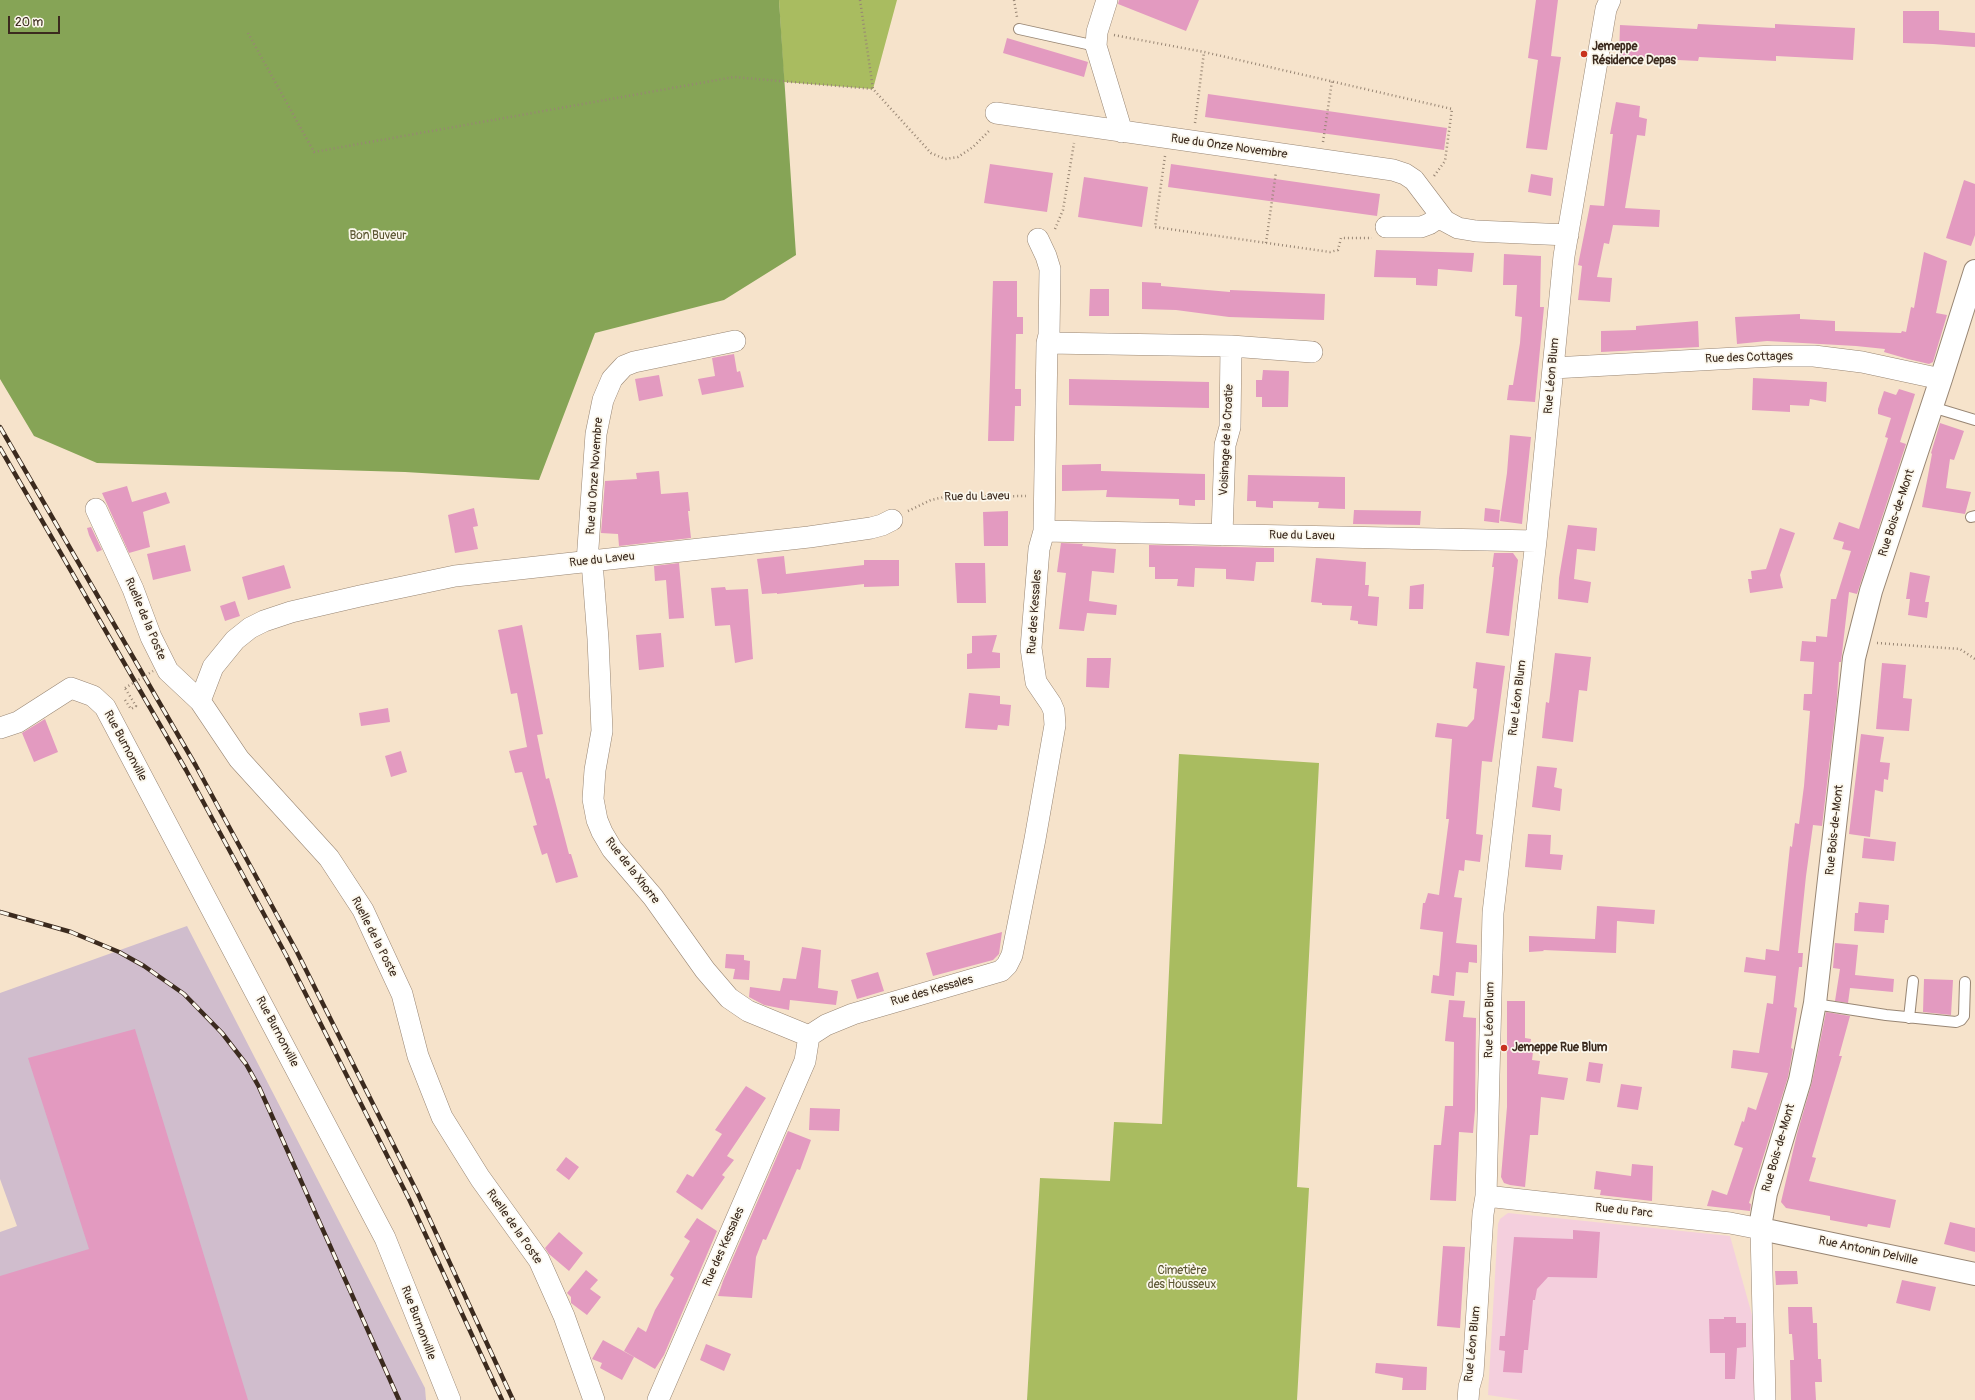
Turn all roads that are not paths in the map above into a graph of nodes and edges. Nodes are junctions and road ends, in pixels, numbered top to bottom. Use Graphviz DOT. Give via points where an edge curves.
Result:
graph roads {
  1 [pos="1107,0"];
  2 [pos="1610,0"];
  3 [pos="1019,29"];
  4 [pos="1097,39"];
  5 [pos="996,113"];
  6 [pos="1122,132"];
  7 [pos="1441,216"];
  8 [pos="1386,227"];
  9 [pos="1568,235"];
  10 [pos="1040,243"];
  11 [pos="1975,272"];
  12 [pos="735,340"];
  13 [pos="1047,343"];
  14 [pos="1231,346"];
  15 [pos="1312,352"];
  16 [pos="1554,368"];
  17 [pos="1942,380"];
  18 [pos="1932,407"];
  19 [pos="1975,420"];
  20 [pos="96,509"];
  21 [pos="892,520"];
  22 [pos="1044,531"];
  23 [pos="1222,535"];
  24 [pos="1536,541"];
  25 [pos="589,562"];
  26 [pos="200,701"];
  27 [pos="0,728"];
  28 [pos="1913,981"];
  29 [pos="1965,982"];
  30 [pos="1815,1004"];
  31 [pos="1909,1018"];
  32 [pos="809,1036"];
  33 [pos="1485,1205"];
  34 [pos="1761,1229"];
  35 [pos="1975,1274"];
  36 [pos="450,1400"];
  37 [pos="594,1400"];
  38 [pos="658,1400"];
  39 [pos="1468,1400"];
  40 [pos="1765,1400"];
  1 -- 4 [label="street"];
  2 -- 9 [label="street, Rue Léon Blum" via="1606,9"];
  3 -- 4 [label="lane"];
  4 -- 6 [label="street"];
  5 -- 6 [label="street, Rue du Onze Novembre"];
  6 -- 7 [label="street, Rue du Onze Novembre" via="1393,170 1405,174 1422,190"];
  7 -- 8 [label="street" via="1421,227"];
  7 -- 9 [label="street, Rue du Onze Novembre" via="1458,228 1476,231"];
  9 -- 16 [label="street, Rue Léon Blum"];
  10 -- 13 [label="street" via="1050,269"];
  11 -- 17 [label="street, Rue Bois-de-Mont"];
  12 -- 25 [label="street, Rue du Onze Novembre" via="634,362 624,366 612,379 603,400 596,434"];
  13 -- 14 [label="street"];
  13 -- 22 [label="street"];
  14 -- 15 [label="street"];
  14 -- 23 [label="street, Voisinage de la Croatie" via="1230,427 1225,445"];
  16 -- 17 [label="street, Rue des Cottages" via="1814,356 1862,362"];
  16 -- 24 [label="street, Rue Léon Blum"];
  17 -- 18 [label="street, Rue Bois-de-Mont"];
  18 -- 19 [label="lane"];
  18 -- 30 [label="street, Rue Bois-de-Mont" via="1871,591 1854,658"];
  20 -- 26 [label="street, Ruelle de la Poste" via="168,671"];
  21 -- 25 [label="street, Rue du Laveu" via="871,528 809,537"];
  22 -- 23 [label="street, Rue du Laveu"];
  22 -- 32 [label="street, Rue des Kessales" via="1039,549 1031,648 1036,682 1051,704 1054,725 1012,955 1001,972 838,1019"];
  23 -- 24 [label="street, Rue du Laveu"];
  24 -- 33 [label="street, Rue Léon Blum" via="1492,913"];
  25 -- 26 [label="street, Rue du Laveu" via="430,581 264,620 235,640 220,656"];
  25 -- 32 [label="street, Rue de la Xhorre" via="598,639 602,731 594,770 593,799 602,832 612,849 653,897 721,990 748,1011"];
  26 -- 37 [label="street, Ruelle de la Poste" via="239,758 329,858 363,910 402,994 418,1056 442,1116 480,1178 539,1260 564,1316"];
  27 -- 36 [label="street, Rue Burnonville" via="18,722 70,688 93,696 105,707 385,1238"];
  28 -- 31 [label="lane"];
  29 -- 31 [label="lane" via="1964,1016 1961,1020 1948,1022"];
  30 -- 31 [label="lane"];
  30 -- 34 [label="street, Rue Bois-de-Mont" via="1800,1080 1765,1199"];
  32 -- 38 [label="street, Rue des Kessales" via="805,1061"];
  33 -- 34 [label="street, Rue du Parc" via="1730,1223"];
  33 -- 39 [label="street, Rue Léon Blum"];
  34 -- 35 [label="street, Rue Antonin Delville"];
  34 -- 40 [label="street, Rue Bois-de-Mont"];
}
